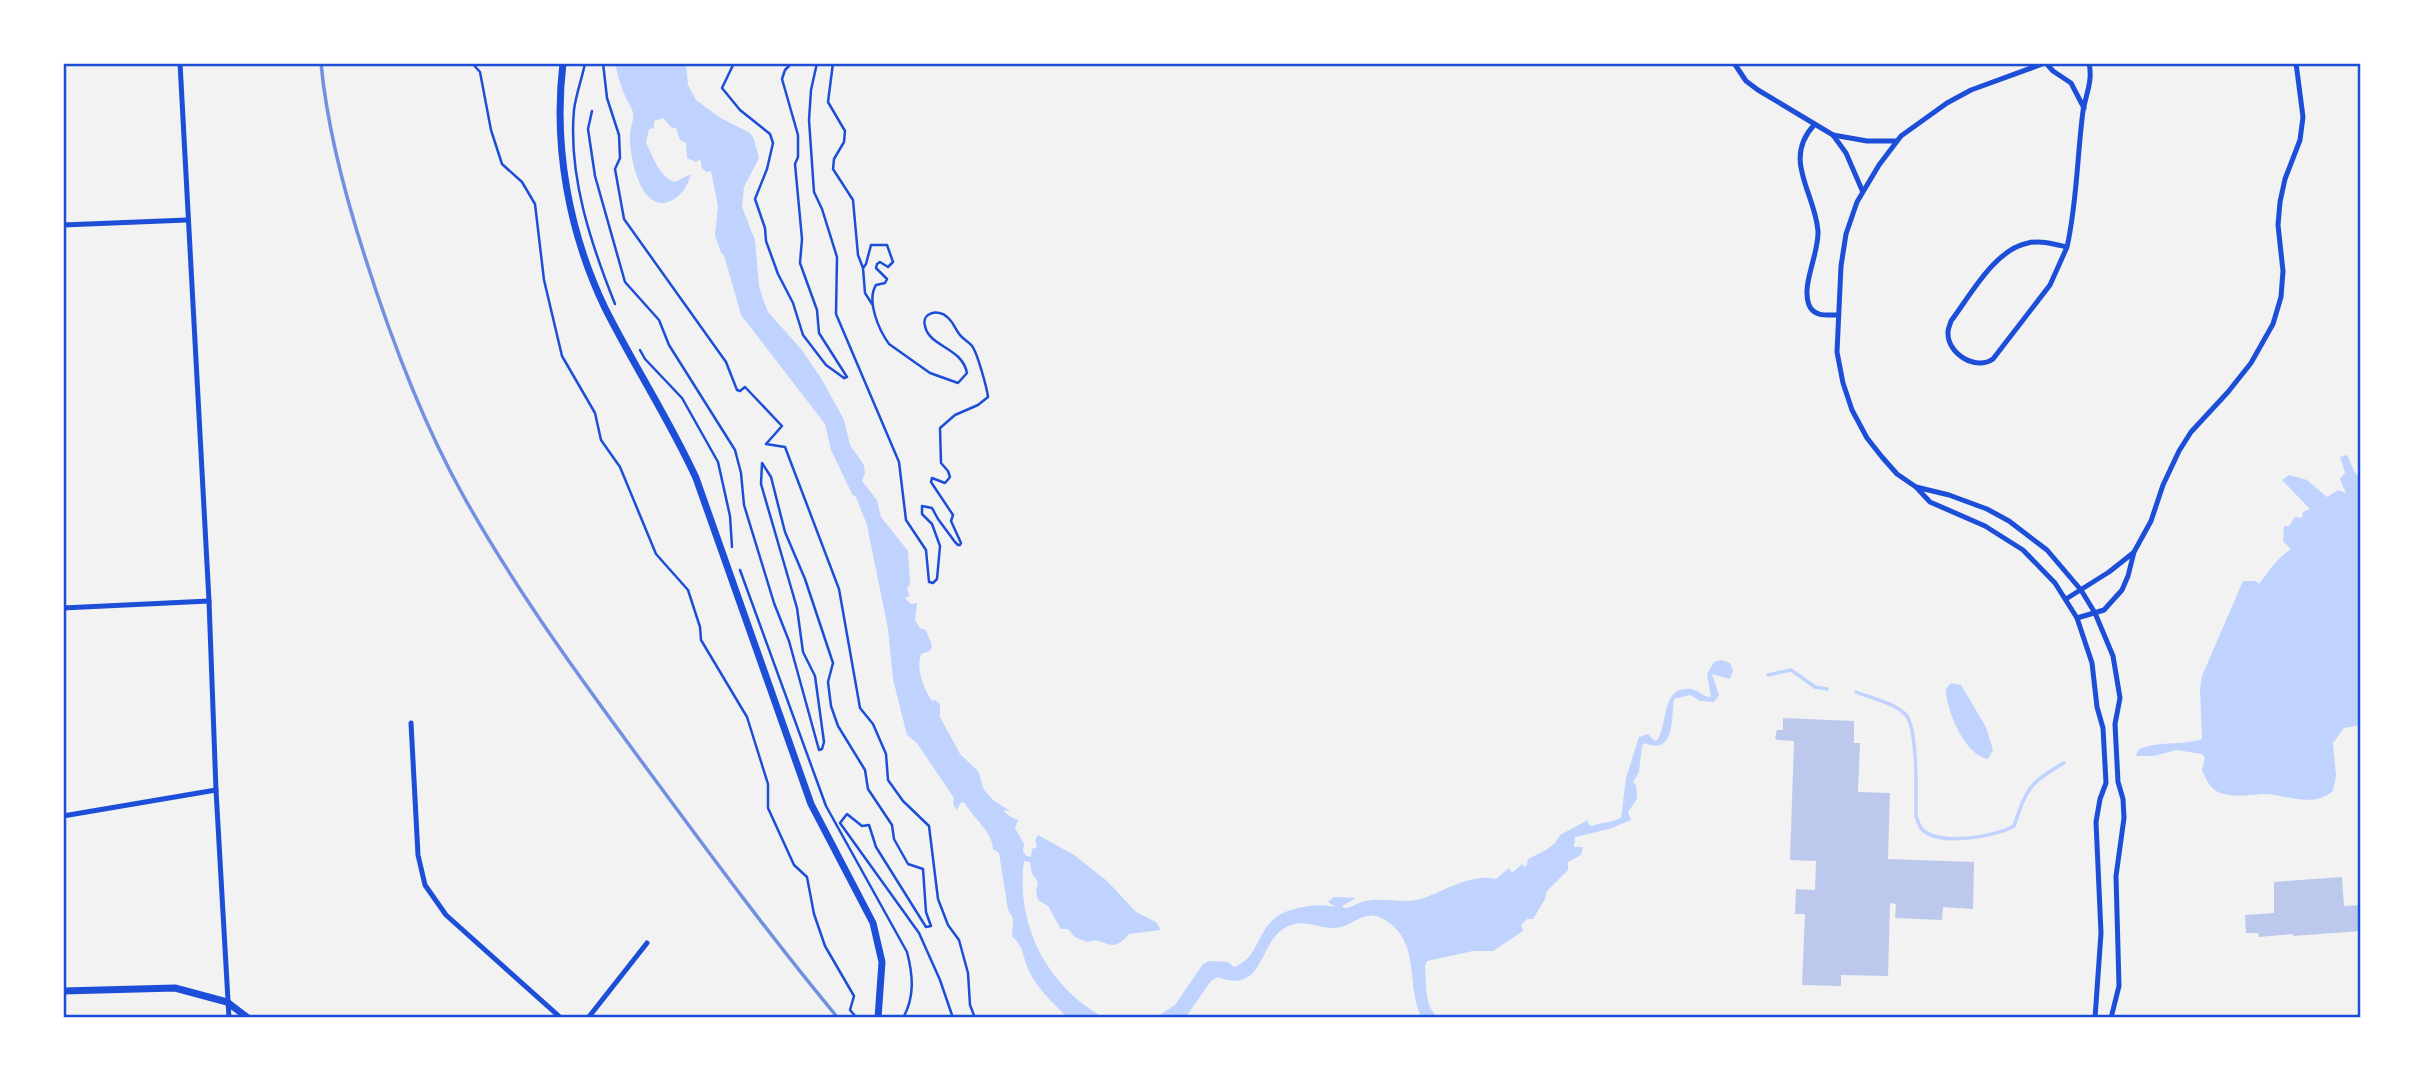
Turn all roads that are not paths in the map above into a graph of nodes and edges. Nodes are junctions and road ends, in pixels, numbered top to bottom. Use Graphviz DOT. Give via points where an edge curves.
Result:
graph roads {
  1 [pos="180,63"];
  2 [pos="563,63"];
  3 [pos="1734,63"];
  4 [pos="2046,63"];
  5 [pos="2089,63"];
  6 [pos="2296,63"];
  7 [pos="2084,108"];
  8 [pos="1814,125"];
  9 [pos="1833,135"];
  10 [pos="1896,141"];
  11 [pos="1862,190"];
  12 [pos="187,220"];
  13 [pos="63,225"];
  14 [pos="2067,247"];
  15 [pos="1838,315"];
  16 [pos="1916,487"];
  17 [pos="2134,552"];
  18 [pos="2081,590"];
  19 [pos="2066,599"];
  20 [pos="209,601"];
  21 [pos="63,608"];
  22 [pos="2095,613"];
  23 [pos="2077,618"];
  24 [pos="411,723"];
  25 [pos="215,790"];
  26 [pos="63,816"];
  27 [pos="647,943"];
  28 [pos="63,991"];
  29 [pos="227,1002"];
  30 [pos="879,1014"];
  31 [pos="229,1018"];
  32 [pos="248,1018"];
  33 [pos="561,1018"];
  34 [pos="588,1018"];
  35 [pos="2095,1018"];
  36 [pos="2111,1018"];
  1 -- 12 [label="street"];
  2 -- 30 [label="street" via="562,148 570,205 584,256 605,308 696,478 811,804 873,923 882,962"];
  3 -- 8 [label="street" via="1745,80"];
  4 -- 7 [label="street" via="2071,83"];
  4 -- 10 [label="street" via="1971,90 1924,117"];
  5 -- 7 [label="street" via="2090,87"];
  6 -- 17 [label="street" via="2303,117 2280,202 2283,271 2273,324 2251,363 2179,451"];
  7 -- 14 [label="street"];
  8 -- 9 [label="street"];
  8 -- 15 [label="street" via="1804,135 1799,160 1818,233 1807,297 1816,313"];
  9 -- 10 [label="street"];
  9 -- 11 [label="street"];
  10 -- 11 [label="street"];
  11 -- 15 [label="street" via="1846,234"];
  12 -- 13 [label="street"];
  12 -- 20 [label="street"];
  14 -- 14 [label="street" via="2028,243 1995,263 1951,321 1951,345 1963,358 1976,364 1993,359 2050,285"];
  15 -- 16 [label="street" via="1837,352 1852,410 1882,457"];
  16 -- 18 [label="street" via="1959,498 2009,521 2047,551"];
  16 -- 19 [label="street" via="1930,502 2003,535"];
  17 -- 18 [label="street"];
  17 -- 22 [label="street" via="2122,590 2104,610"];
  18 -- 19 [label="street"];
  18 -- 22 [label="street"];
  19 -- 23 [label="street"];
  20 -- 21 [label="street"];
  20 -- 25 [label="street"];
  22 -- 23 [label="street"];
  22 -- 36 [label="street" via="2113,656 2120,698 2116,735 2124,818 2116,876 2119,986"];
  23 -- 35 [label="street" via="2092,663 2106,783 2096,822 2101,933"];
  24 -- 33 [label="street" via="418,855 425,885 446,915"];
  25 -- 26 [label="street"];
  25 -- 29 [label="street"];
  27 -- 34 [label="street"];
  28 -- 29 [label="street" via="175,988"];
  29 -- 31 [label="street"];
  29 -- 32 [label="street"];
}
